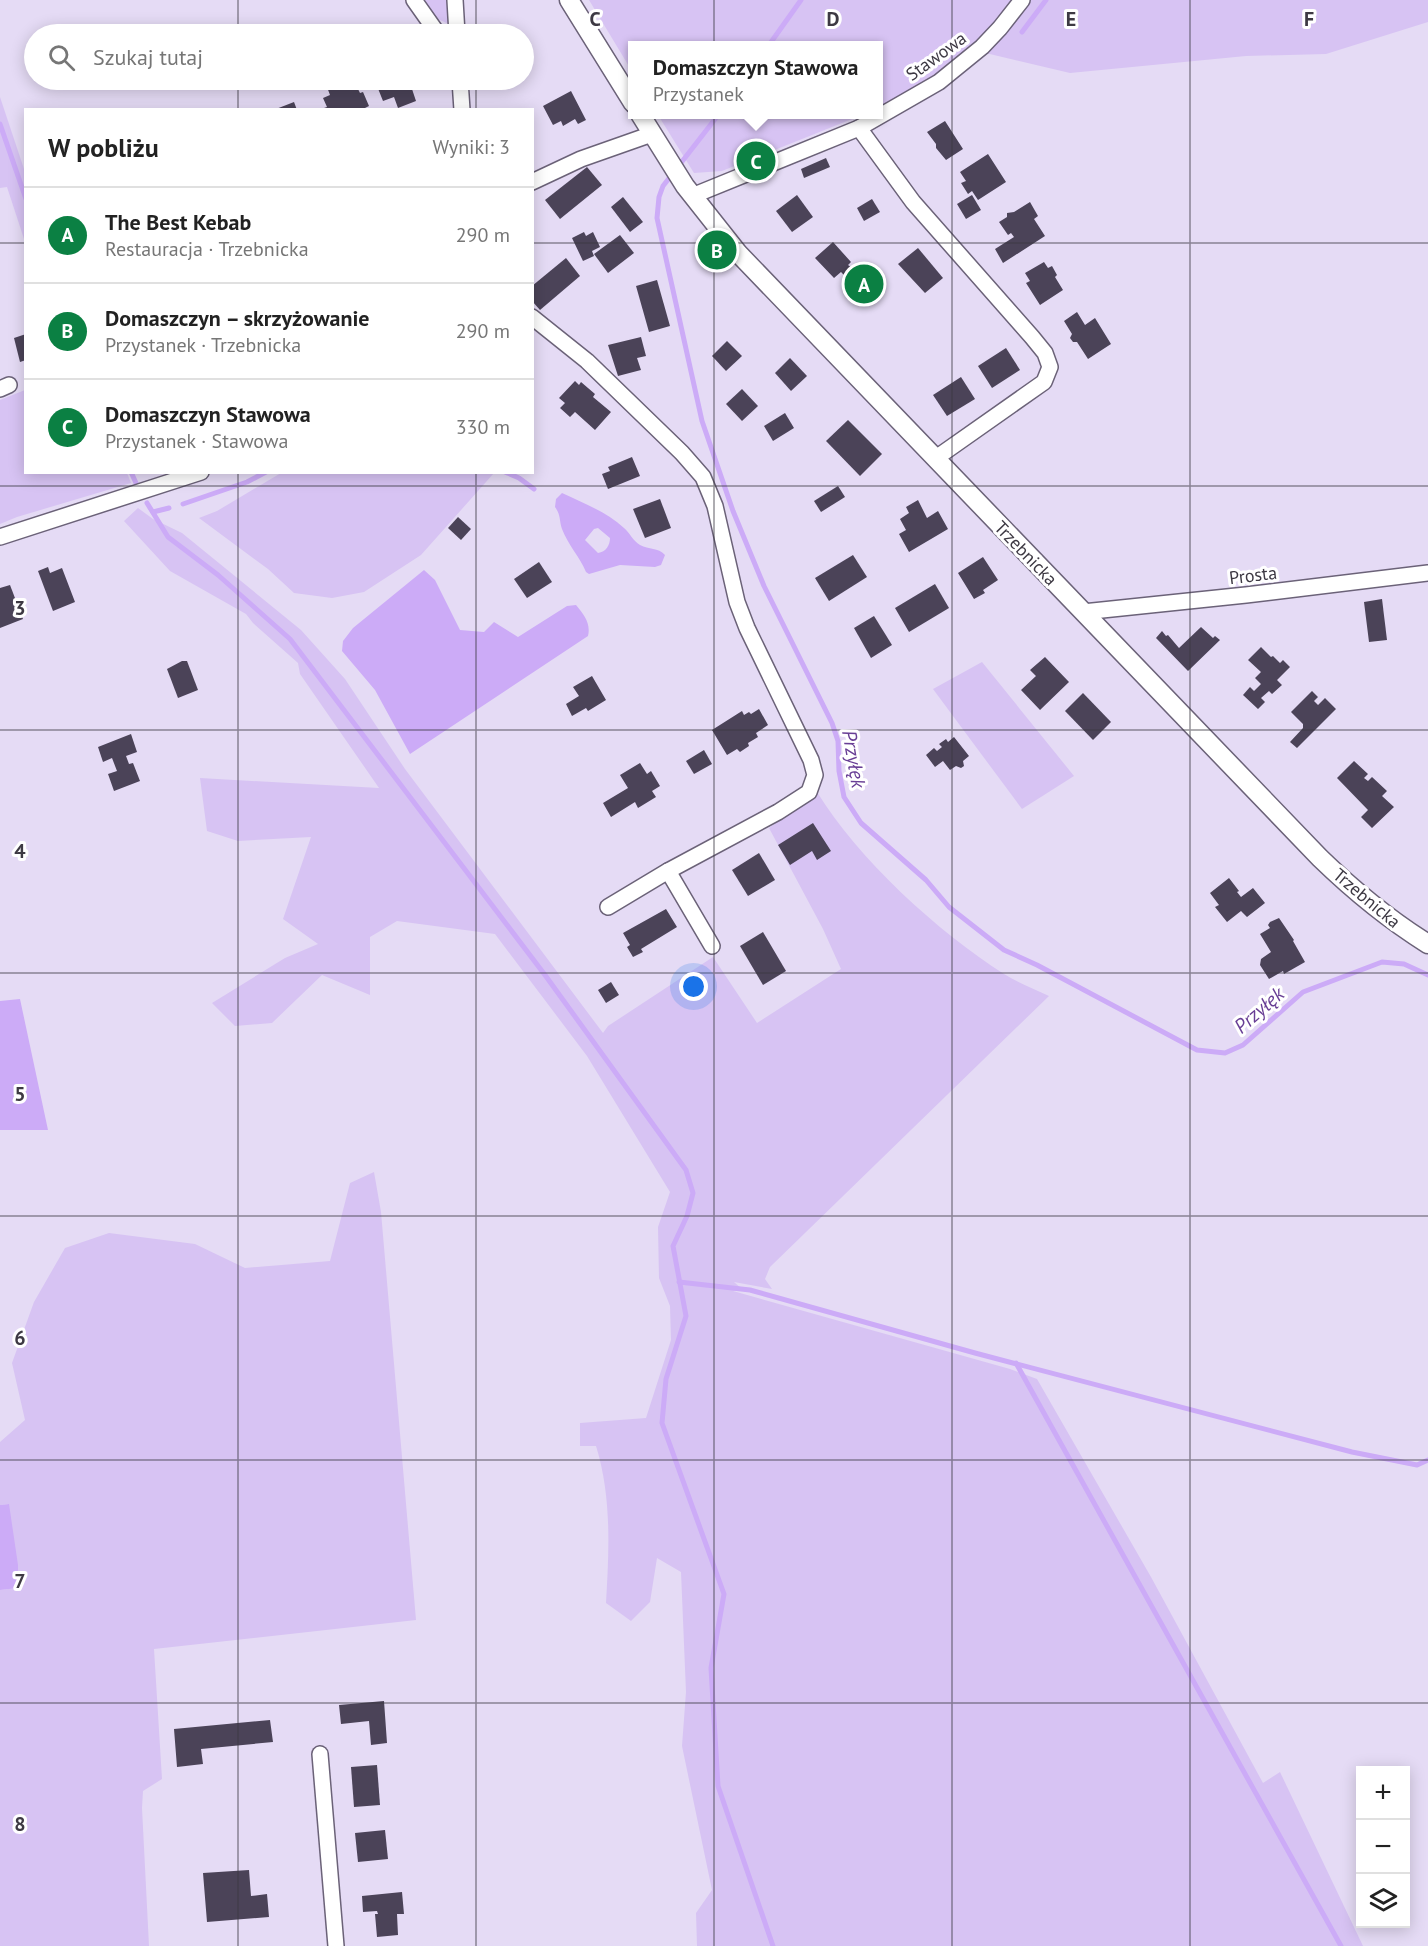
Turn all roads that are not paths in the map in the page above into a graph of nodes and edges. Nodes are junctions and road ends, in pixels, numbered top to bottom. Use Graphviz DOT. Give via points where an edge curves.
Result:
graph roads {
  1 [pos="414,0"];
  2 [pos="455,0"];
  3 [pos="569,0"];
  4 [pos="1022,0"];
  5 [pos="431,24"];
  6 [pos="456,24"];
  7 [pos="461,90"];
  8 [pos="628,95"];
  9 [pos="462,108"];
  10 [pos="883,114"];
  11 [pos="643,119"];
  12 [pos="875,119"];
  13 [pos="859,128"];
  14 [pos="652,134"];
  15 [pos="534,181"];
  16 [pos="689,191"];
  17 [pos="534,319"];
  18 [pos="936,459"];
  19 [pos="195,474"];
  20 [pos="0,537"];
  21 [pos="1428,573"];
  22 [pos="1083,612"];
  23 [pos="668,871"];
  24 [pos="608,907"];
  25 [pos="1428,944"];
  26 [pos="712,946"];
  27 [pos="320,1754"];
  28 [pos="336,1946"];
  1 -- 5 [label="street"];
  2 -- 6 [label="street"];
  3 -- 8 [label="street"];
  4 -- 10 [label="street, Stawowa" via="963,65"];
  7 -- 9 [label="street"];
  11 -- 14 [label="street, Trzebnicka"];
  12 -- 13 [label="street, Stawowa"];
  13 -- 16 [label="street, Stawowa"];
  13 -- 18 [label="street" via="913,202 1045,353 1050,367 1044,381"];
  14 -- 15 [label="street" via="581,159"];
  14 -- 16 [label="street, Trzebnicka"];
  16 -- 18 [label="street, Trzebnicka" via="738,253"];
  17 -- 23 [label="street" via="587,361 703,477 740,611 815,775 808,792 778,812"];
  18 -- 22 [label="street, Trzebnicka"];
  19 -- 20 [label="street"];
  21 -- 22 [label="street, Prosta"];
  22 -- 25 [label="street, Trzebnicka" via="1334,872 1382,913"];
  23 -- 24 [label="street"];
  23 -- 26 [label="street"];
  27 -- 28 [label="street"];
}
